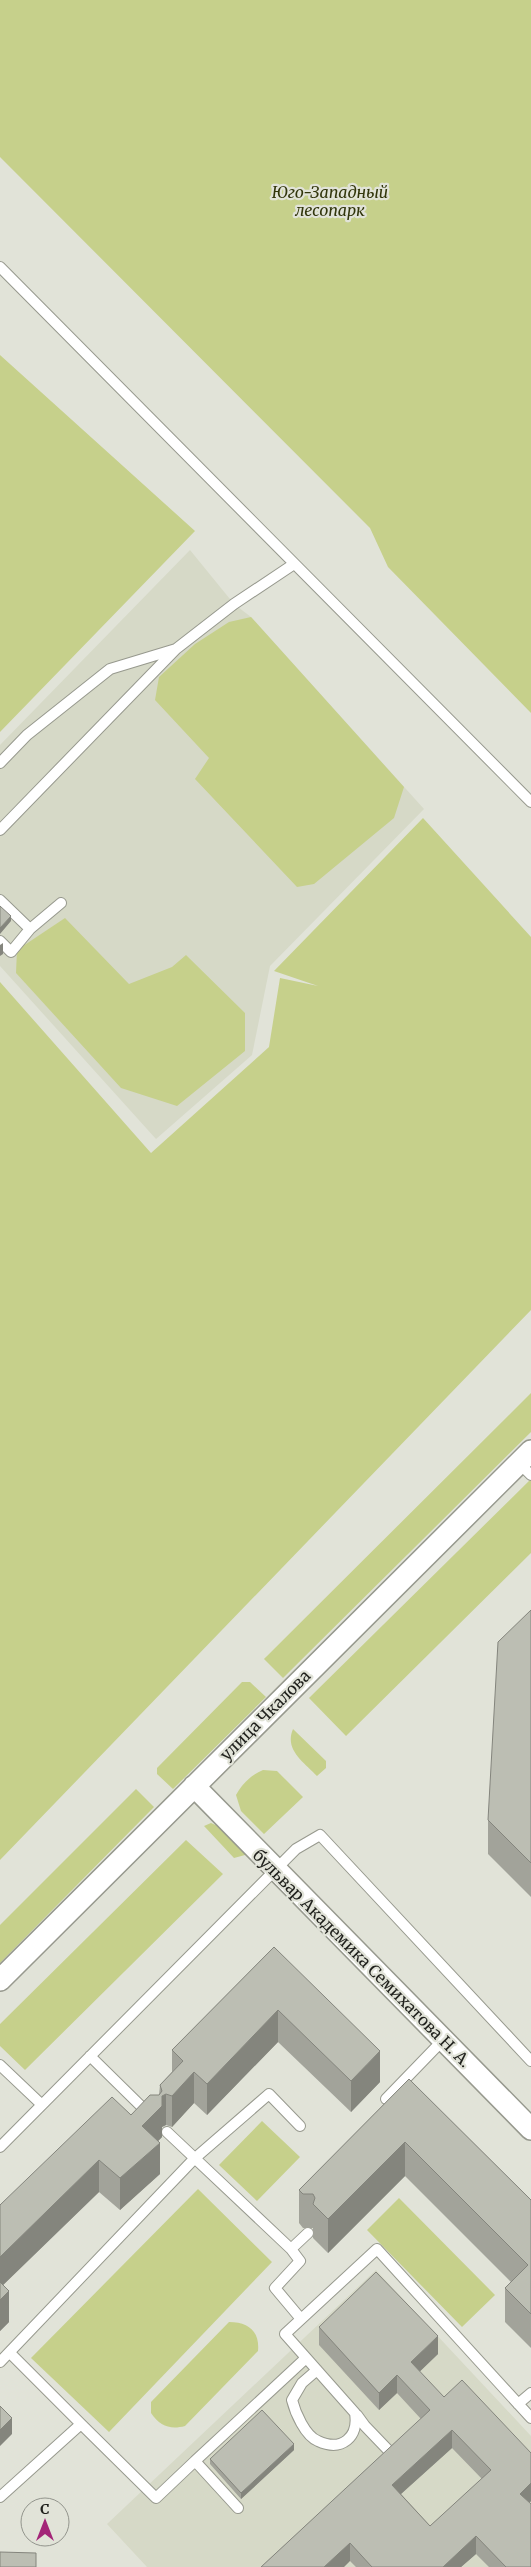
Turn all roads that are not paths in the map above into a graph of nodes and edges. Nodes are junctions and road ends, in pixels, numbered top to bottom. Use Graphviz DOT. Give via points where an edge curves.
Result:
graph roads {
  1 [pos="0,266"];
  2 [pos="294,564"];
  3 [pos="176,649"];
  4 [pos="0,763"];
  5 [pos="531,802"];
  6 [pos="0,830"];
  7 [pos="0,900"];
  8 [pos="61,903"];
  9 [pos="30,929"];
  10 [pos="0,941"];
  11 [pos="527,1463"];
  12 [pos="194,1786"];
  13 [pos="276,1871"];
  14 [pos="0,1980"];
  15 [pos="444,2039"];
  16 [pos="90,2056"];
  17 [pos="531,2061"];
  18 [pos="0,2065"];
  19 [pos="386,2099"];
  20 [pos="41,2104"];
  21 [pos="155,2121"];
  22 [pos="300,2126"];
  23 [pos="531,2129"];
  24 [pos="167,2132"];
  25 [pos="0,2147"];
  26 [pos="194,2159"];
  27 [pos="308,2233"];
  28 [pos="291,2249"];
  29 [pos="301,2319"];
  30 [pos="10,2353"];
  31 [pos="306,2358"];
  32 [pos="0,2362"];
  33 [pos="317,2370"];
  34 [pos="531,2393"];
  35 [pos="518,2404"];
  36 [pos="355,2412"];
  37 [pos="531,2418"];
  38 [pos="81,2424"];
  39 [pos="389,2451"];
  40 [pos="196,2461"];
  41 [pos="0,2497"];
  42 [pos="238,2508"];
  1 -- 2 [label="lane"];
  2 -- 3 [label="lane" via="234,604"];
  2 -- 5 [label="lane"];
  3 -- 4 [label="lane" via="110,670 27,735"];
  3 -- 6 [label="lane"];
  7 -- 9 [label="lane"];
  8 -- 9 [label="lane"];
  9 -- 10 [label="lane" via="11,952"];
  11 -- 12 [label="street, улица Чкалова"];
  12 -- 13 [label="street, бульвар Академика Семихатова Н. А."];
  12 -- 14 [label="street, улица Чкалова"];
  13 -- 15 [label="street, бульвар Академика Семихатова Н. А."];
  13 -- 16 [label="lane"];
  13 -- 17 [label="lane" via="296,1849 320,1835"];
  15 -- 19 [label="lane"];
  15 -- 23 [label="street, бульвар Академика Семихатова Н. А."];
  16 -- 20 [label="lane"];
  16 -- 21 [label="lane"];
  18 -- 20 [label="lane"];
  20 -- 25 [label="lane"];
  22 -- 26 [label="lane" via="269,2094"];
  24 -- 26 [label="lane"];
  26 -- 28 [label="lane"];
  26 -- 30 [label="lane"];
  27 -- 28 [label="lane"];
  28 -- 29 [label="lane" via="300,2261 275,2288"];
  29 -- 31 [label="lane" via="285,2334"];
  29 -- 35 [label="lane" via="377,2249"];
  30 -- 32 [label="lane"];
  30 -- 38 [label="lane"];
  31 -- 33 [label="lane"];
  31 -- 40 [label="lane"];
  33 -- 36 [label="lane"];
  33 -- 36 [label="lane" via="302,2383 292,2400 296,2416 316,2441 336,2445 351,2438 357,2426"];
  34 -- 35 [label="lane"];
  35 -- 37 [label="lane"];
  36 -- 39 [label="lane"];
  38 -- 40 [label="lane" via="156,2498"];
  38 -- 41 [label="lane"];
  40 -- 42 [label="lane"];
}
